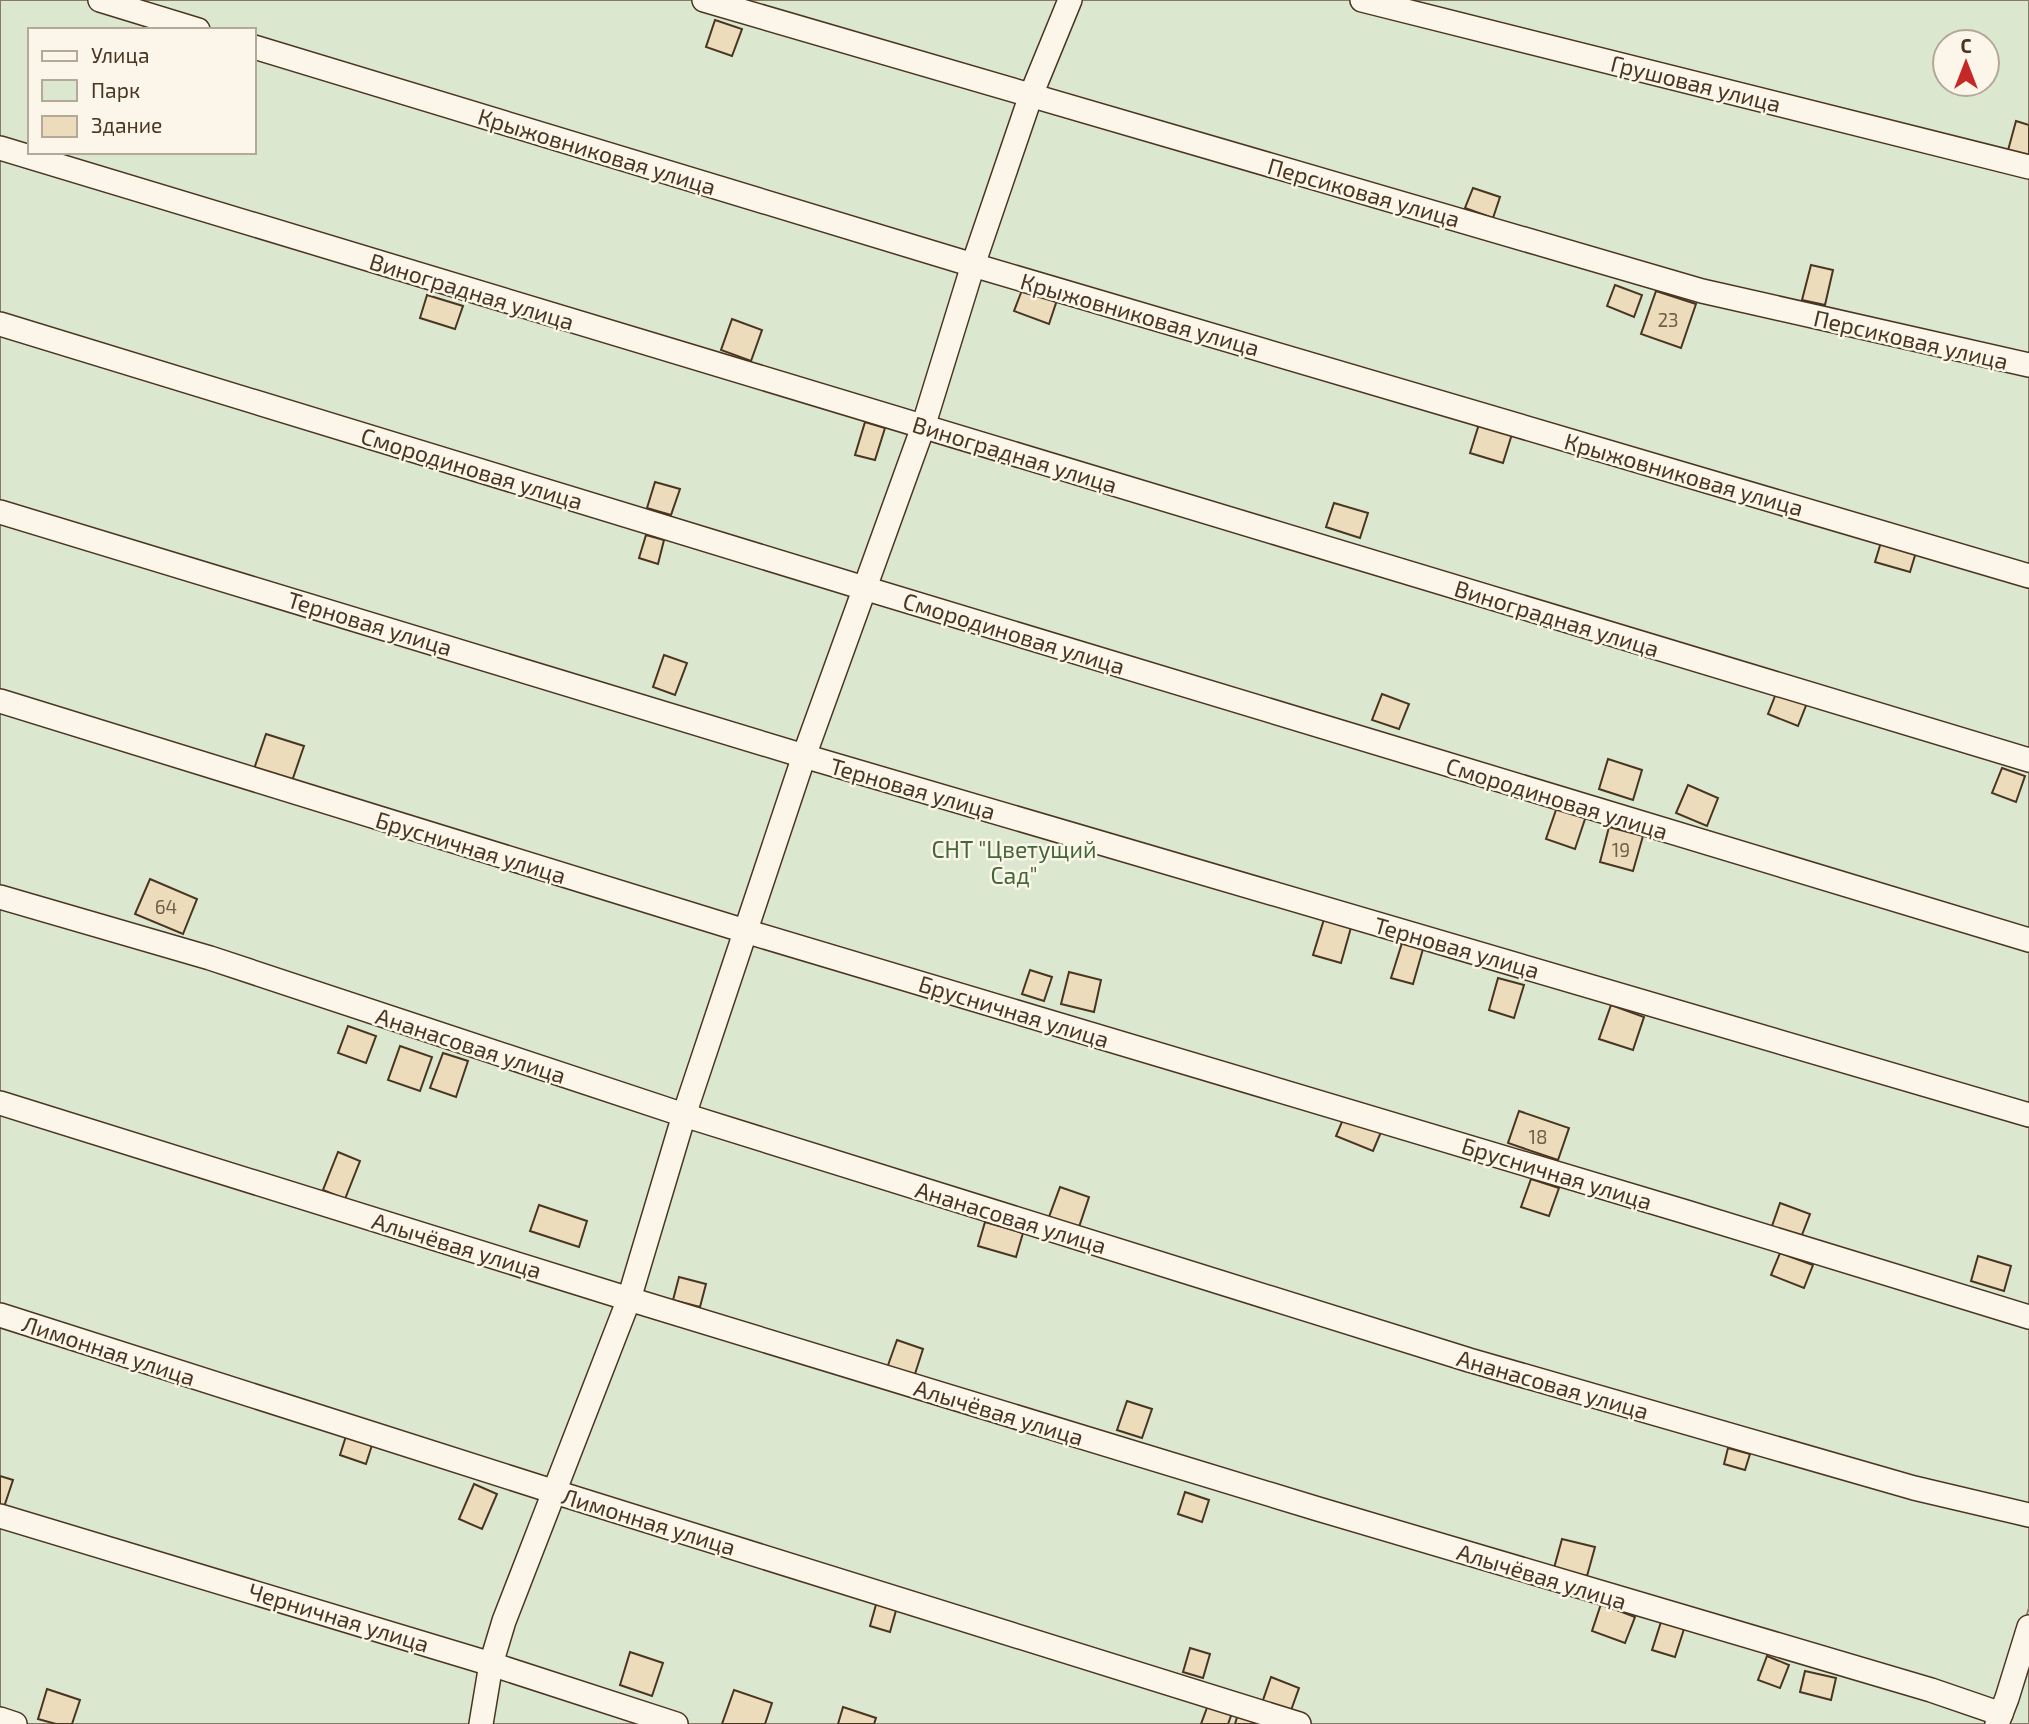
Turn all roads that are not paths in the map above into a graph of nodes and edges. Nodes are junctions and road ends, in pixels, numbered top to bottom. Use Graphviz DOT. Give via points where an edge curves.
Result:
graph roads {
  1 [pos="100,0"];
  2 [pos="704,0"];
  3 [pos="1070,0"];
  4 [pos="1362,0"];
  5 [pos="191,28"];
  6 [pos="256,48"];
  7 [pos="1031,95"];
  8 [pos="0,148"];
  9 [pos="2029,167"];
  10 [pos="973,265"];
  11 [pos="0,324"];
  12 [pos="2029,365"];
  13 [pos="923,426"];
  14 [pos="0,512"];
  15 [pos="2029,576"];
  16 [pos="864,588"];
  17 [pos="0,701"];
  18 [pos="804,756"];
  19 [pos="2029,760"];
  20 [pos="0,897"];
  21 [pos="745,931"];
  22 [pos="2029,940"];
  23 [pos="0,1103"];
  24 [pos="684,1115"];
  25 [pos="2029,1115"];
  26 [pos="629,1299"];
  27 [pos="0,1315"];
  28 [pos="2029,1317"];
  29 [pos="555,1492"];
  30 [pos="2029,1515"];
  31 [pos="0,1516"];
  32 [pos="2029,1627"];
  33 [pos="491,1664"];
  34 [pos="2001,1712"];
  35 [pos="0,1719"];
  36 [pos="15,1724"];
  37 [pos="481,1724"];
  38 [pos="676,1724"];
  39 [pos="1299,1724"];
  1 -- 5 [label="street"];
  2 -- 7 [label="street, Персиковая улица"];
  3 -- 7 [label="street"];
  4 -- 9 [label="street, Грушовая улица"];
  6 -- 10 [label="street, Крыжовниковая улица"];
  7 -- 10 [label="street"];
  7 -- 12 [label="street, Персиковая улица" via="1702,291"];
  8 -- 13 [label="street, Виноградная улица"];
  10 -- 13 [label="street"];
  10 -- 15 [label="street, Крыжовниковая улица"];
  11 -- 16 [label="street, Смородиновая улица"];
  13 -- 16 [label="street"];
  13 -- 19 [label="street, Виноградная улица"];
  14 -- 18 [label="street, Терновая улица"];
  16 -- 18 [label="street"];
  16 -- 22 [label="street, Смородиновая улица"];
  17 -- 21 [label="street, Брусничная улица"];
  18 -- 21 [label="street"];
  18 -- 25 [label="street, Терновая улица"];
  20 -- 24 [label="street, Ананасовая улица" via="210,958"];
  21 -- 24 [label="street"];
  21 -- 28 [label="street, Брусничная улица"];
  23 -- 26 [label="street, Алычёвая улица"];
  24 -- 26 [label="street"];
  24 -- 30 [label="street, Ананасовая улица" via="1469,1360 1914,1489"];
  26 -- 29 [label="street"];
  26 -- 34 [label="street, Алычёвая улица"];
  27 -- 29 [label="street, Лимонная улица"];
  29 -- 33 [label="street"];
  29 -- 39 [label="street, Лимонная улица"];
  31 -- 33 [label="street, Черничная улица"];
  32 -- 34 [label="street"];
  33 -- 37 [label="street"];
  33 -- 38 [label="street, Черничная улица"];
  35 -- 36 [label="street"];
}
